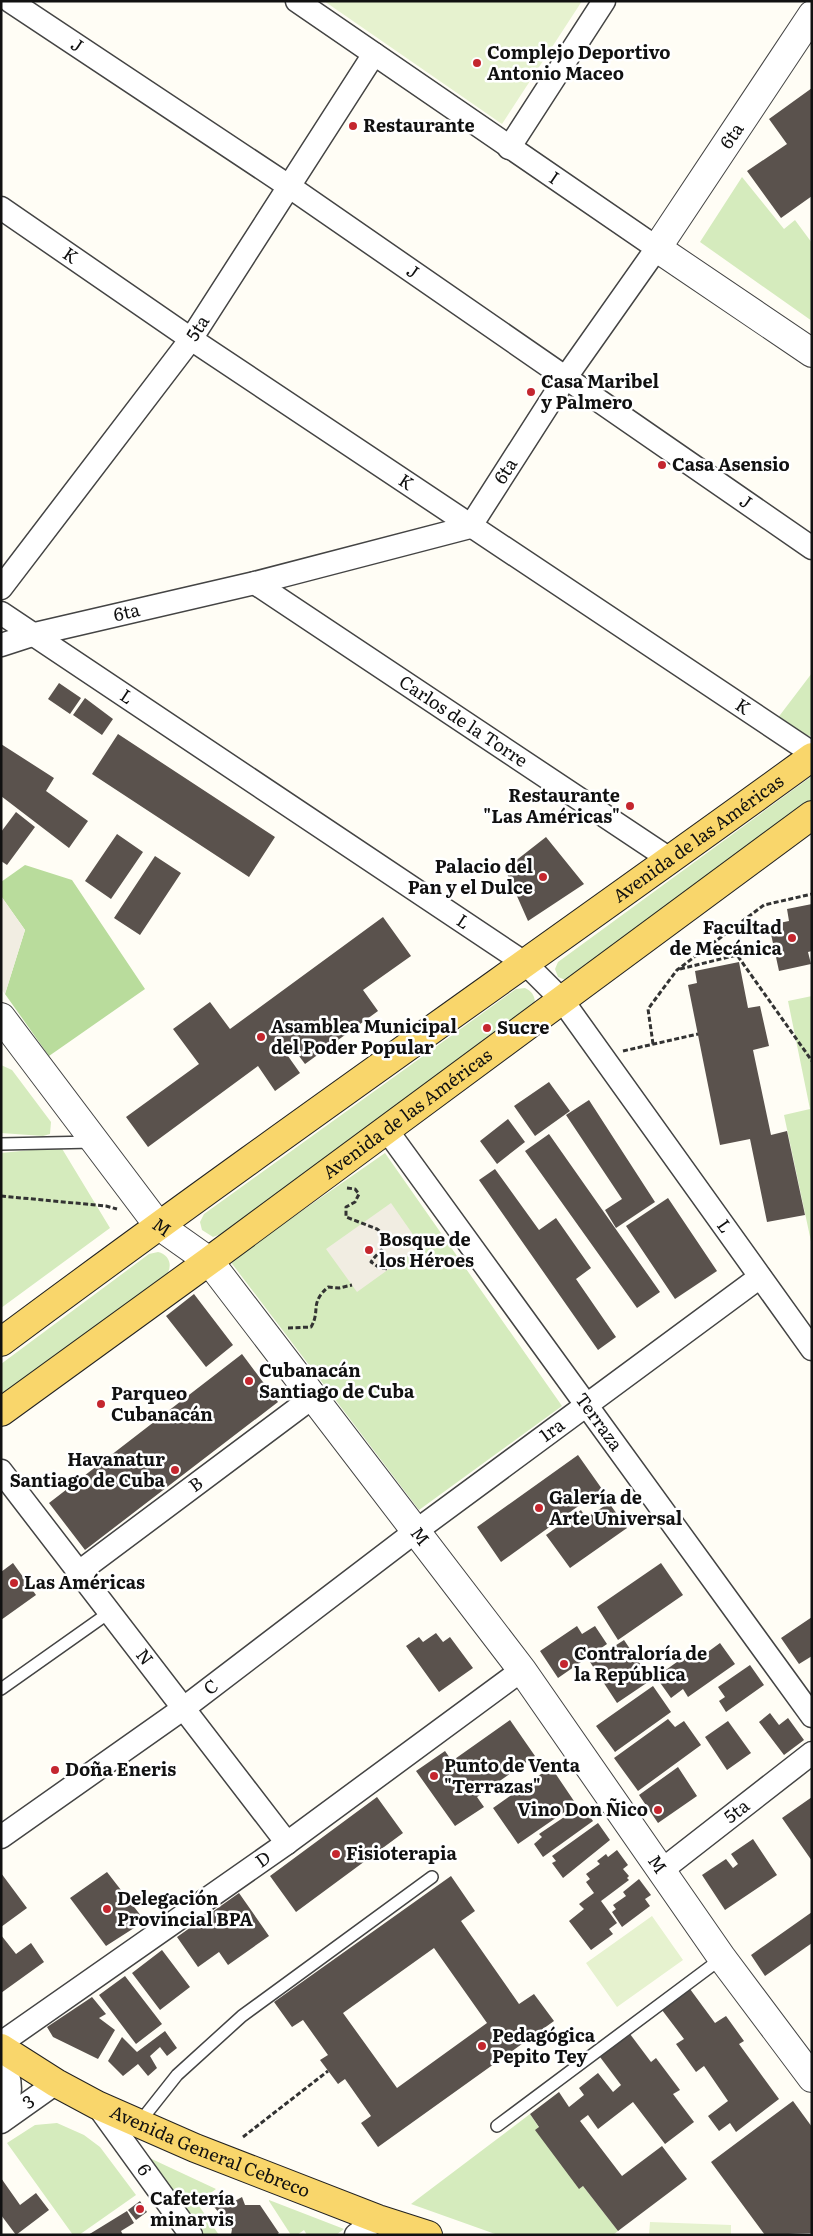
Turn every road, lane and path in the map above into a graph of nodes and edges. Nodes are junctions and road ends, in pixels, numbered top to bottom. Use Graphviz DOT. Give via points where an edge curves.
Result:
graph roads {
  1 [pos="9,1"];
  2 [pos="297,1"];
  3 [pos="604,1"];
  4 [pos="1,13"];
  5 [pos="812,16"];
  6 [pos="374,54"];
  7 [pos="509,148"];
  8 [pos="290,187"];
  9 [pos="1,208"];
  10 [pos="657,248"];
  11 [pos="191,339"];
  12 [pos="812,353"];
  13 [pos="566,377"];
  14 [pos="470,527"];
  15 [pos="812,548"];
  16 [pos="255,583"];
  17 [pos="1,588"];
  18 [pos="1,613"];
  19 [pos="35,634"];
  20 [pos="1,645"];
  21 [pos="812,755"];
  22 [pos="812,815"];
  23 [pos="671,860"];
  24 [pos="812,894"];
  25 [pos="526,964"];
  26 [pos="677,970"];
  27 [pos="562,1000"];
  28 [pos="1,1018"];
  29 [pos="698,1034"];
  30 [pos="653,1044"];
  31 [pos="812,1061"];
  32 [pos="607,1063"];
  33 [pos="386,1129"];
  34 [pos="94,1142"];
  35 [pos="1,1144"];
  36 [pos="346,1188"];
  37 [pos="1,1196"];
  38 [pos="123,1211"];
  39 [pos="158,1225"];
  40 [pos="209,1261"];
  41 [pos="389,1269"];
  42 [pos="760,1277"];
  43 [pos="352,1286"];
  44 [pos="280,1328"];
  45 [pos="1,1342"];
  46 [pos="812,1349"];
  47 [pos="313,1396"];
  48 [pos="586,1405"];
  49 [pos="1,1412"];
  50 [pos="2,1476"];
  51 [pos="416,1531"];
  52 [pos="79,1572"];
  53 [pos="110,1612"];
  54 [pos="522,1670"];
  55 [pos="1,1689"];
  56 [pos="184,1708"];
  57 [pos="812,1716"];
  58 [pos="812,1753"];
  59 [pos="1,1837"];
  60 [pos="287,1843"];
  61 [pos="662,1870"];
  62 [pos="432,1877"];
  63 [pos="722,1958"];
  64 [pos="1,2043"];
  65 [pos="1,2048"];
  66 [pos="1,2054"];
  67 [pos="328,2071"];
  68 [pos="812,2078"];
  69 [pos="56,2083"];
  70 [pos="97,2105"];
  71 [pos="1,2115"];
  72 [pos="1,2122"];
  73 [pos="139,2123"];
  74 [pos="497,2126"];
  75 [pos="242,2137"];
  76 [pos="378,2218"];
  77 [pos="191,2235"];
  78 [pos="356,2235"];
  79 [pos="428,2235"];
  1 -- 4 [label="street"];
  1 -- 8 [label="street, J"];
  2 -- 6 [label="street, I"];
  3 -- 7 [label="street"];
  5 -- 10 [label="street, 6ta"];
  6 -- 7 [label="street, I"];
  6 -- 8 [label="street, 5ta"];
  7 -- 10 [label="street, I"];
  8 -- 11 [label="street, 5ta"];
  8 -- 13 [label="street, J"];
  9 -- 11 [label="street, K"];
  10 -- 12 [label="street, I"];
  10 -- 13 [label="street, 6ta"];
  11 -- 14 [label="street, K"];
  11 -- 17 [label="street, 5ta"];
  13 -- 14 [label="street, 6ta"];
  13 -- 15 [label="street, J"];
  14 -- 16 [label="street, 6ta"];
  14 -- 21 [label="street, K"];
  16 -- 19 [label="street, 6ta"];
  16 -- 23 [label="street, Carlos de la Torre"];
  18 -- 19 [label="street, L"];
  19 -- 20 [label="street, 6ta"];
  19 -- 25 [label="street, L"];
  21 -- 23 [label="main road, Avenida de las Américas"];
  22 -- 27 [label="main road, Avenida de las Américas"];
  23 -- 25 [label="main road, Avenida de las Américas"];
  24 -- 26 [label="path" via="764,905"];
  25 -- 27 [label="street, L"];
  25 -- 39 [label="main road, Avenida de las Américas"];
  26 -- 30 [label="path" via="648,1009"];
  26 -- 31 [label="path" via="737,955"];
  27 -- 32 [label="street, L"];
  27 -- 33 [label="main road, Avenida de las Américas"];
  28 -- 34 [label="street, M"];
  29 -- 30 [label="path"];
  30 -- 32 [label="path" via="623,1051"];
  32 -- 42 [label="street, L"];
  33 -- 40 [label="main road, Avenida de las Américas"];
  33 -- 48 [label="street, Terraza"];
  34 -- 35 [label="lane"];
  34 -- 39 [label="street, M"];
  36 -- 41 [label="path" via="355,1189 360,1194 346,1207 346,1217 377,1229 388,1238 387,1245 372,1262 380,1268"];
  37 -- 38 [label="path" via="106,1206"];
  39 -- 40 [label="street, M"];
  39 -- 45 [label="main road, Avenida de las Américas"];
  40 -- 47 [label="street, M"];
  40 -- 49 [label="main road, Avenida de las Américas"];
  42 -- 46 [label="street, L"];
  42 -- 48 [label="street, 1ra"];
  43 -- 44 [label="path" via="328,1287 321,1293 316,1301 316,1320 311,1327"];
  47 -- 51 [label="street, M"];
  47 -- 52 [label="street, B"];
  48 -- 51 [label="street, 1ra"];
  48 -- 57 [label="street, Terraza"];
  50 -- 52 [label="street, N"];
  51 -- 54 [label="street, M"];
  51 -- 56 [label="street, C"];
  52 -- 53 [label="street, N"];
  53 -- 55 [label="lane"];
  53 -- 56 [label="street, N"];
  54 -- 60 [label="street, D"];
  54 -- 61 [label="street, M"];
  56 -- 59 [label="street, C"];
  56 -- 60 [label="street, N"];
  58 -- 61 [label="street, 5ta"];
  60 -- 64 [label="street, D"];
  61 -- 63 [label="street, M"];
  62 -- 73 [label="lane" via="242,2016 177,2075"];
  63 -- 68 [label="street, M"];
  63 -- 74 [label="lane"];
  65 -- 69 [label="main road, Avenida General Cebreco"];
  66 -- 71 [label="street" via="8,2070 10,2093"];
  67 -- 75 [label="path"];
  69 -- 70 [label="main road, Avenida General Cebreco"];
  69 -- 72 [label="street, 3"];
  70 -- 73 [label="main road, Avenida General Cebreco"];
  70 -- 77 [label="street, 6"];
  73 -- 76 [label="main road, Avenida General Cebreco" via="195,2148"];
  76 -- 78 [label="street"];
  76 -- 79 [label="main road, Avenida General Cebreco"];
}
